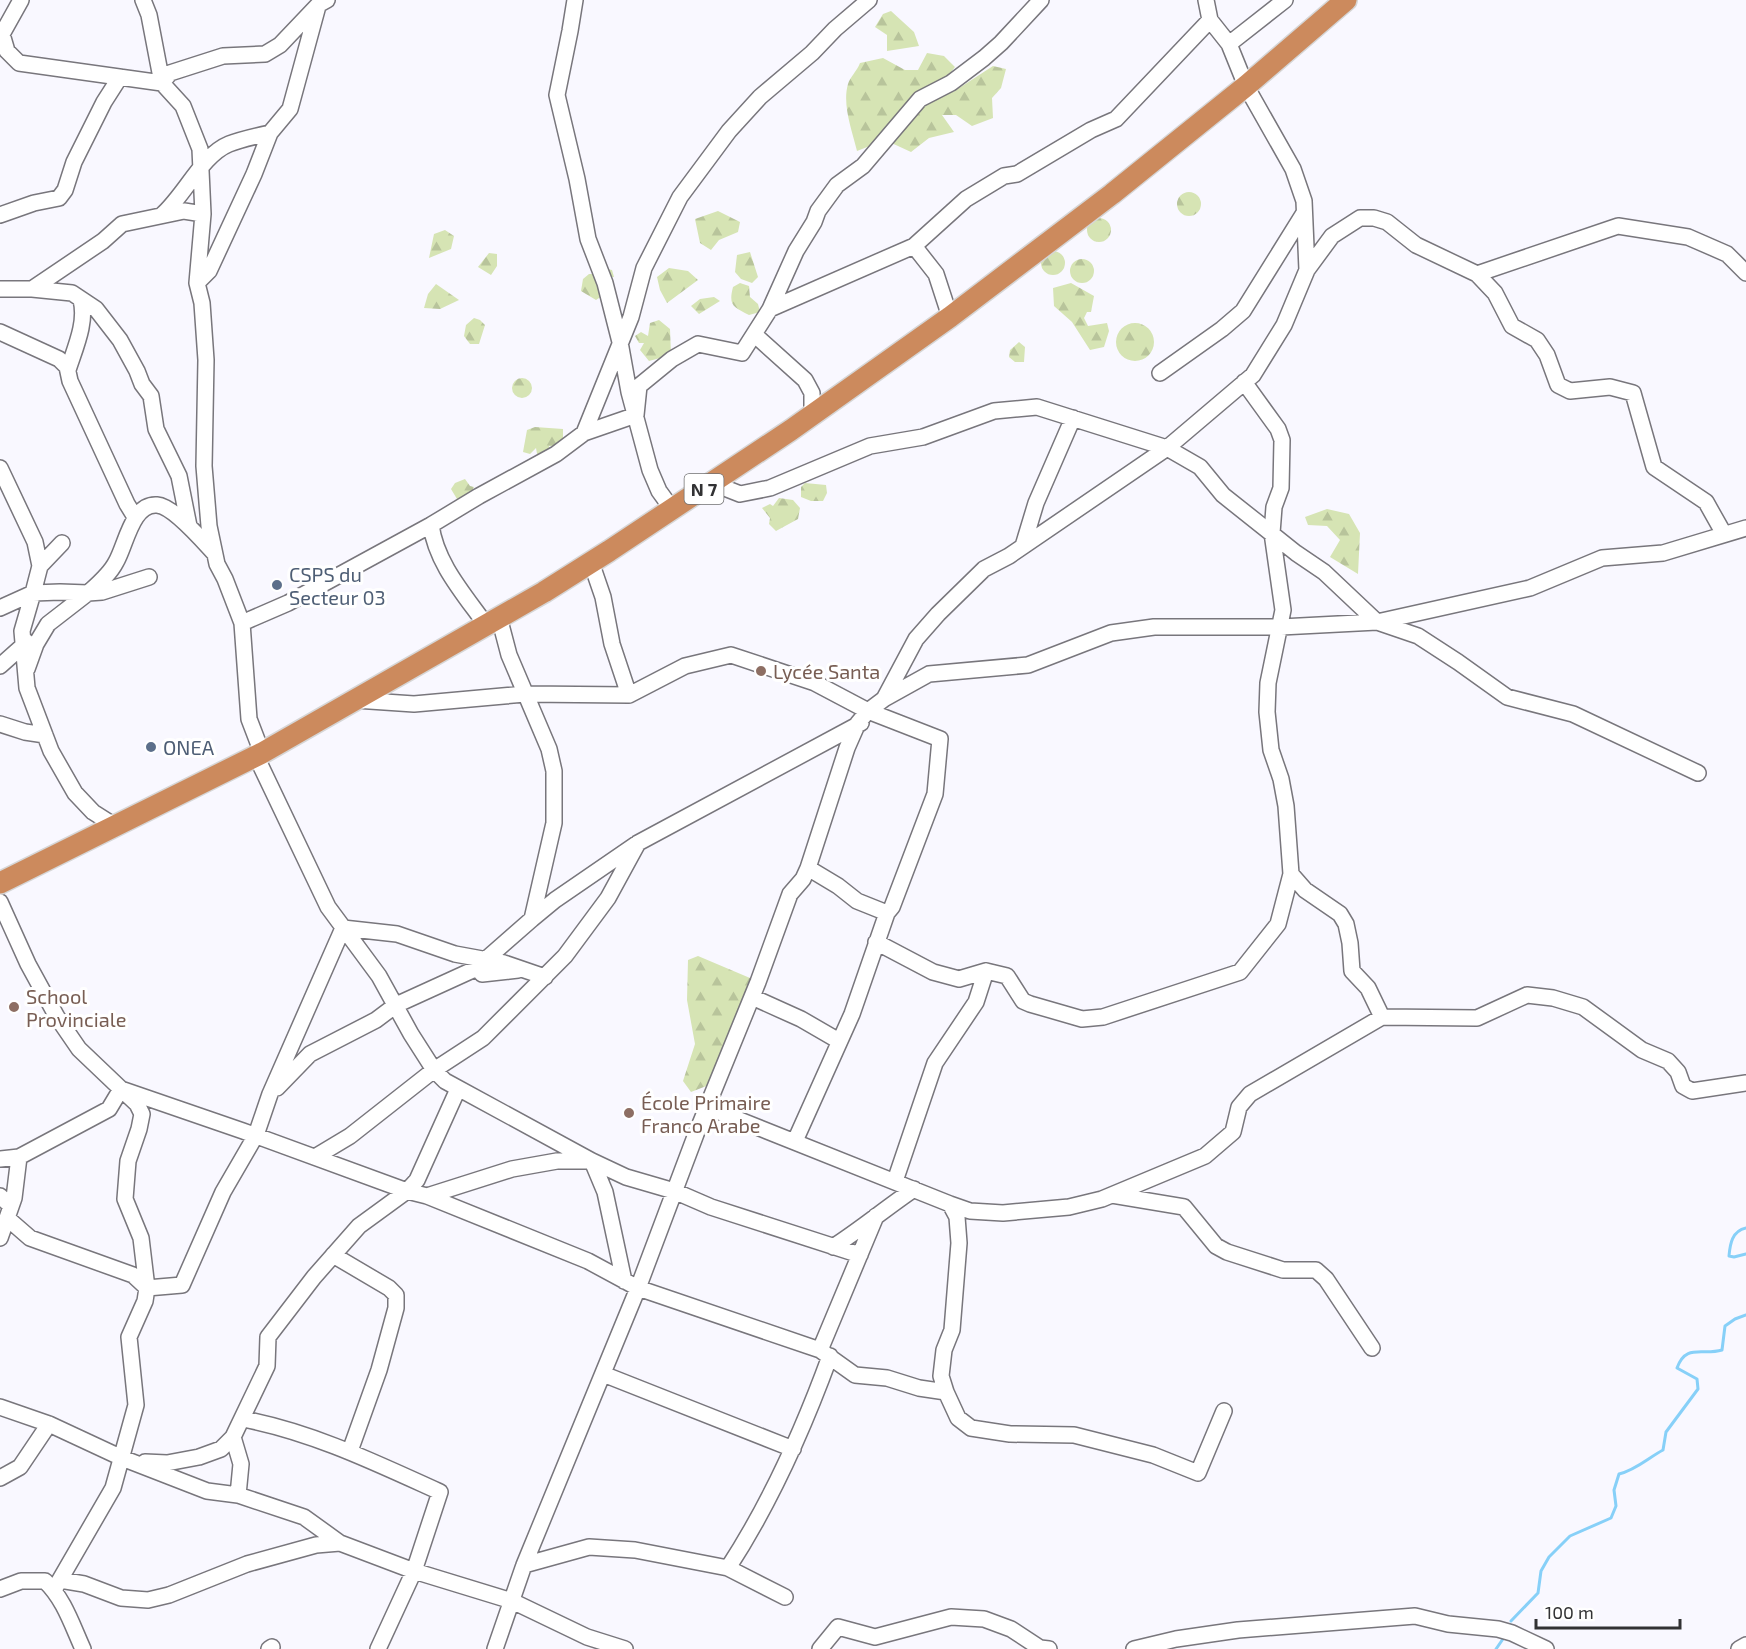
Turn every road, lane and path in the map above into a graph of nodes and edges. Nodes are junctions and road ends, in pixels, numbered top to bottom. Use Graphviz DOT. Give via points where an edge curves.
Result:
graph roads {
  1 [pos="21,0"];
  2 [pos="143,0"];
  3 [pos="574,0"];
  4 [pos="869,0"];
  5 [pos="1041,0"];
  6 [pos="1206,0"];
  7 [pos="1285,0"];
  8 [pos="1346,0"];
  9 [pos="323,2"];
  10 [pos="1210,20"];
  11 [pos="1,34"];
  12 [pos="1230,44"];
  13 [pos="120,77"];
  14 [pos="162,83"];
  15 [pos="1246,86"];
  16 [pos="270,133"];
  17 [pos="201,167"];
  18 [pos="1304,213"];
  19 [pos="203,214"];
  20 [pos="0,215"];
  21 [pos="159,217"];
  22 [pos="914,246"];
  23 [pos="1307,270"];
  24 [pos="1746,273"];
  25 [pos="1477,274"];
  26 [pos="198,283"];
  27 [pos="0,289"];
  28 [pos="32,289"];
  29 [pos="81,300"];
  30 [pos="770,309"];
  31 [pos="950,317"];
  32 [pos="0,332"];
  33 [pos="755,335"];
  34 [pos="620,342"];
  35 [pos="68,370"];
  36 [pos="1160,373"];
  37 [pos="1244,382"];
  38 [pos="636,415"];
  39 [pos="812,415"];
  40 [pos="1072,418"];
  41 [pos="584,433"];
  42 [pos="1167,448"];
  43 [pos="204,462"];
  44 [pos="0,468"];
  45 [pos="180,481"];
  46 [pos="712,483"];
  47 [pos="672,509"];
  48 [pos="135,517"];
  49 [pos="431,525"];
  50 [pos="189,527"];
  51 [pos="1746,528"];
  52 [pos="1272,533"];
  53 [pos="1724,534"];
  54 [pos="62,543"];
  55 [pos="1023,546"];
  56 [pos="214,553"];
  57 [pos="591,562"];
  58 [pos="40,566"];
  59 [pos="149,577"];
  60 [pos="33,593"];
  61 [pos="88,593"];
  62 [pos="0,608"];
  63 [pos="493,621"];
  64 [pos="242,622"];
  65 [pos="1377,622"];
  66 [pos="48,624"];
  67 [pos="1281,627"];
  68 [pos="22,645"];
  69 [pos="1,662"];
  70 [pos="25,675"];
  71 [pos="29,694"];
  72 [pos="525,694"];
  73 [pos="629,695"];
  74 [pos="884,699"];
  75 [pos="355,700"];
  76 [pos="863,717"];
  77 [pos="0,724"];
  78 [pos="45,735"];
  79 [pos="259,755"];
  80 [pos="1698,773"];
  81 [pos="115,826"];
  82 [pos="638,843"];
  83 [pos="808,868"];
  84 [pos="1291,874"];
  85 [pos="0,883"];
  86 [pos="0,902"];
  87 [pos="887,913"];
  88 [pos="532,919"];
  89 [pos="343,928"];
  90 [pos="876,942"];
  91 [pos="488,959"];
  92 [pos="557,964"];
  93 [pos="522,969"];
  94 [pos="986,971"];
  95 [pos="482,974"];
  96 [pos="545,977"];
  97 [pos="752,997"];
  98 [pos="396,1005"];
  99 [pos="1382,1017"];
  100 [pos="839,1041"];
  101 [pos="435,1070"];
  102 [pos="1746,1083"];
  103 [pos="121,1089"];
  104 [pos="458,1089"];
  105 [pos="270,1094"];
  106 [pos="707,1107"];
  107 [pos="256,1135"];
  108 [pos="795,1141"];
  109 [pos="19,1157"];
  110 [pos="315,1157"];
  111 [pos="0,1160"];
  112 [pos="592,1161"];
  113 [pos="0,1169"];
  114 [pos="895,1181"];
  115 [pos="914,1190"];
  116 [pos="407,1191"];
  117 [pos="674,1191"];
  118 [pos="1112,1195"];
  119 [pos="427,1196"];
  120 [pos="950,1204"];
  121 [pos="6,1207"];
  122 [pos="876,1216"];
  123 [pos="0,1238"];
  124 [pos="834,1247"];
  125 [pos="333,1255"];
  126 [pos="860,1255"];
  127 [pos="624,1281"];
  128 [pos="147,1288"];
  129 [pos="638,1288"];
  130 [pos="1372,1348"];
  131 [pos="825,1353"];
  132 [pos="603,1374"];
  133 [pos="946,1392"];
  134 [pos="0,1407"];
  135 [pos="1224,1412"];
  136 [pos="243,1419"];
  137 [pos="49,1424"];
  138 [pos="233,1437"];
  139 [pos="792,1449"];
  140 [pos="350,1451"];
  141 [pos="126,1460"];
  142 [pos="0,1478"];
  143 [pos="238,1495"];
  144 [pos="340,1543"];
  145 [pos="524,1565"];
  146 [pos="728,1569"];
  147 [pos="414,1571"];
  148 [pos="57,1585"];
  149 [pos="0,1589"];
  150 [pos="785,1597"];
  151 [pos="512,1601"];
  152 [pos="1746,1646"];
  153 [pos="83,1649"];
  154 [pos="378,1649"];
  155 [pos="495,1649"];
  156 [pos="625,1649"];
  157 [pos="820,1649"];
  158 [pos="1049,1649"];
  159 [pos="1134,1649"];
  160 [pos="1546,1649"];
  161 [pos="1739,1649"];
  1 -- 11 [label="street"];
  2 -- 14 [label="street"];
  3 -- 34 [label="street" via="557,95 588,239 605,283"];
  4 -- 34 [label="street" via="760,98 729,131 680,197 644,268 632,317"];
  5 -- 30 [label="street" via="984,58 951,83 920,99 863,166 837,185 818,211"];
  6 -- 10 [label="street"];
  7 -- 12 [label="street"];
  8 -- 15 [label="highway, N 7"];
  9 -- 14 [label="street" via="280,45 265,54 223,56 170,73"];
  9 -- 16 [label="street" via="290,109"];
  10 -- 12 [label="street"];
  10 -- 22 [label="street" via="1116,119 966,199"];
  11 -- 13 [label="street" via="8,51 19,63"];
  12 -- 15 [label="street"];
  13 -- 14 [label="street"];
  13 -- 20 [label="street" via="74,162 65,190 58,198"];
  14 -- 17 [label="street" via="183,106 200,149"];
  15 -- 18 [label="street" via="1293,169"];
  15 -- 31 [label="highway, N 7"];
  16 -- 17 [label="street" via="227,145"];
  16 -- 26 [label="street" via="209,271"];
  17 -- 19 [label="street"];
  17 -- 21 [label="street" via="175,204"];
  18 -- 23 [label="street"];
  18 -- 36 [label="street" via="1243,311"];
  19 -- 21 [label="street" via="184,211"];
  19 -- 26 [label="street"];
  21 -- 28 [label="street" via="123,224"];
  22 -- 30 [label="street"];
  22 -- 31 [label="street" via="936,274"];
  23 -- 25 [label="street" via="1332,236 1360,218 1374,218 1387,222 1416,245"];
  23 -- 37 [label="street" via="1284,326 1253,375"];
  24 -- 25 [label="street" via="1727,254 1688,237 1618,226"];
  25 -- 53 [label="street" via="1495,293 1512,326 1537,340 1558,384 1570,391 1610,387 1633,393 1654,467 1706,502"];
  26 -- 43 [label="street" via="206,360"];
  27 -- 28 [label="street"];
  28 -- 29 [label="street" via="72,293"];
  29 -- 35 [label="street" via="84,310"];
  29 -- 45 [label="street" via="96,309 137,370 151,396 156,429"];
  30 -- 33 [label="street"];
  31 -- 39 [label="highway, N 7"];
  32 -- 35 [label="street" via="59,359"];
  33 -- 38 [label="street" via="742,352 698,344 672,359 639,386"];
  33 -- 39 [label="street" via="805,380 812,393"];
  34 -- 38 [label="street"];
  34 -- 41 [label="street"];
  35 -- 48 [label="street"];
  37 -- 42 [label="street"];
  37 -- 52 [label="street" via="1282,440 1281,488 1274,507"];
  38 -- 41 [label="street"];
  38 -- 47 [label="street" via="650,470"];
  39 -- 46 [label="highway, N 7"];
  40 -- 42 [label="street"];
  40 -- 46 [label="street" via="1037,407 994,411 922,436 870,446 770,488 740,494"];
  40 -- 55 [label="street" via="1036,503"];
  41 -- 49 [label="street" via="556,454"];
  42 -- 52 [label="street" via="1200,467 1223,495"];
  42 -- 55 [label="street"];
  43 -- 45 [label="street"];
  43 -- 56 [label="street"];
  44 -- 58 [label="street" via="35,542"];
  45 -- 50 [label="street"];
  46 -- 47 [label="highway, N 7"];
  47 -- 57 [label="highway, N 7"];
  48 -- 50 [label="street" via="144,508 157,505"];
  48 -- 61 [label="street" via="116,563"];
  49 -- 63 [label="street" via="433,542 451,575"];
  49 -- 64 [label="street" via="288,603"];
  50 -- 56 [label="street"];
  51 -- 53 [label="street"];
  52 -- 65 [label="street" via="1324,572"];
  52 -- 67 [label="street" via="1283,610"];
  53 -- 65 [label="street" via="1664,553 1602,558 1530,588"];
  54 -- 58 [label="street"];
  55 -- 74 [label="street" via="984,569 938,614 916,639"];
  56 -- 64 [label="street"];
  57 -- 63 [label="highway, N 7"];
  57 -- 73 [label="street"];
  58 -- 60 [label="street"];
  59 -- 61 [label="street"];
  60 -- 61 [label="street"];
  60 -- 62 [label="street"];
  60 -- 68 [label="street"];
  61 -- 66 [label="street"];
  63 -- 72 [label="street"];
  63 -- 75 [label="highway, N 7"];
  64 -- 79 [label="street" via="249,719"];
  65 -- 67 [label="street"];
  65 -- 80 [label="street" via="1418,636 1507,698 1573,714"];
  66 -- 68 [label="street"];
  66 -- 70 [label="street"];
  67 -- 74 [label="street" via="1154,627 1112,633 1028,665 929,674"];
  67 -- 84 [label="street" via="1268,683 1266,712 1271,750 1286,806"];
  68 -- 69 [label="street"];
  68 -- 70 [label="street"];
  69 -- 71 [label="street"];
  70 -- 71 [label="street"];
  71 -- 78 [label="street"];
  72 -- 73 [label="street"];
  72 -- 75 [label="street" via="414,704"];
  72 -- 88 [label="street" via="549,748 554,771 554,823"];
  73 -- 76 [label="street" via="685,666 731,655 815,683"];
  74 -- 76 [label="street"];
  75 -- 79 [label="highway, N 7"];
  76 -- 82 [label="street"];
  76 -- 83 [label="street" via="847,748"];
  76 -- 87 [label="street" via="894,720 940,739 935,794"];
  77 -- 78 [label="street"];
  78 -- 81 [label="street" via="75,793 93,812"];
  79 -- 81 [label="highway, N 7"];
  79 -- 89 [label="street" via="328,907"];
  81 -- 85 [label="highway, N 7"];
  82 -- 88 [label="street"];
  82 -- 92 [label="street" via="608,898"];
  83 -- 87 [label="street" via="857,901"];
  83 -- 97 [label="street" via="790,894"];
  84 -- 94 [label="street" via="1278,924 1240,972 1103,1017 1082,1019 1030,1004 1023,1001 1007,976"];
  84 -- 99 [label="street" via="1305,891 1340,914 1346,924 1352,970 1368,988"];
  86 -- 103 [label="street" via="57,1017 79,1049"];
  87 -- 90 [label="street"];
  88 -- 91 [label="street"];
  89 -- 91 [label="street" via="397,934 455,954"];
  89 -- 98 [label="street"];
  89 -- 105 [label="street"];
  90 -- 94 [label="street" via="933,972 959,979"];
  90 -- 100 [label="street"];
  91 -- 93 [label="street"];
  91 -- 98 [label="street" via="475,969"];
  92 -- 93 [label="street"];
  92 -- 96 [label="street"];
  93 -- 95 [label="street"];
  93 -- 96 [label="street"];
  94 -- 114 [label="street" via="976,1002 935,1064"];
  96 -- 101 [label="street" via="483,1038"];
  97 -- 100 [label="street"];
  97 -- 106 [label="street"];
  98 -- 101 [label="street"];
  98 -- 105 [label="street" via="376,1020 310,1054"];
  99 -- 102 [label="street" via="1477,1018 1527,995 1552,998 1583,1007 1642,1050 1668,1061 1683,1086 1692,1091"];
  99 -- 118 [label="street" via="1250,1094 1239,1107 1233,1132 1205,1156"];
  100 -- 108 [label="street"];
  101 -- 104 [label="street"];
  101 -- 110 [label="street" via="350,1136"];
  103 -- 107 [label="street"];
  103 -- 109 [label="street" via="109,1109"];
  103 -- 128 [label="street" via="142,1114 128,1161 125,1199 141,1238"];
  104 -- 112 [label="street"];
  104 -- 116 [label="street" via="417,1180"];
  105 -- 107 [label="street"];
  106 -- 108 [label="street"];
  106 -- 117 [label="street"];
  107 -- 110 [label="street"];
  107 -- 128 [label="street" via="224,1192 182,1285"];
  108 -- 114 [label="street"];
  109 -- 111 [label="street"];
  109 -- 113 [label="street"];
  109 -- 121 [label="street"];
  110 -- 116 [label="street"];
  112 -- 117 [label="street" via="626,1177"];
  112 -- 119 [label="street" via="557,1161 512,1169"];
  112 -- 127 [label="street" via="604,1192"];
  114 -- 115 [label="street"];
  115 -- 120 [label="street"];
  115 -- 122 [label="street"];
  116 -- 119 [label="street"];
  116 -- 125 [label="street" via="359,1226"];
  117 -- 124 [label="street"];
  117 -- 129 [label="street"];
  118 -- 120 [label="street" via="1040,1211 970,1211"];
  118 -- 130 [label="street" via="1184,1207 1216,1246 1227,1252 1283,1270 1316,1270"];
  119 -- 127 [label="street" via="588,1261"];
  120 -- 133 [label="street" via="957,1217 959,1243 952,1330 944,1350 941,1376"];
  121 -- 123 [label="street"];
  121 -- 128 [label="street" via="30,1238 133,1275"];
  122 -- 124 [label="street"];
  122 -- 126 [label="street"];
  124 -- 126 [label="street"];
  125 -- 136 [label="street" via="268,1337 267,1366"];
  125 -- 140 [label="street" via="396,1295 379,1370"];
  126 -- 131 [label="street"];
  127 -- 129 [label="street"];
  128 -- 141 [label="street" via="146,1302 129,1337 136,1405"];
  129 -- 131 [label="street"];
  129 -- 132 [label="street"];
  131 -- 133 [label="street" via="855,1375"];
  131 -- 139 [label="street" via="810,1412"];
  132 -- 139 [label="street"];
  132 -- 145 [label="street"];
  133 -- 135 [label="street" via="958,1418 971,1428 1074,1436 1153,1455 1198,1473"];
  134 -- 137 [label="street"];
  136 -- 138 [label="street"];
  136 -- 140 [label="street"];
  137 -- 141 [label="street"];
  137 -- 142 [label="street" via="20,1467"];
  138 -- 141 [label="street" via="221,1449 199,1457 167,1463"];
  138 -- 143 [label="street" via="241,1464"];
  139 -- 146 [label="street"];
  140 -- 147 [label="street" via="440,1492"];
  141 -- 143 [label="street" via="207,1491"];
  141 -- 148 [label="street"];
  143 -- 144 [label="street" via="304,1517"];
  144 -- 147 [label="street"];
  144 -- 148 [label="street" via="316,1545 247,1564 148,1600 121,1598 84,1584"];
  145 -- 146 [label="street" via="589,1547 635,1550"];
  145 -- 151 [label="street"];
  146 -- 150 [label="street"];
  147 -- 151 [label="street"];
  147 -- 154 [label="street"];
  148 -- 149 [label="street" via="21,1581"];
  148 -- 153 [label="street"];
  151 -- 155 [label="street"];
  151 -- 156 [label="street" via="587,1637"];
  152 -- 161 [label="street"];
  157 -- 158 [label="street" via="838,1627 875,1637 951,1617 984,1619"];
  159 -- 160 [label="street" via="1238,1630 1415,1616 1498,1629"];
}
